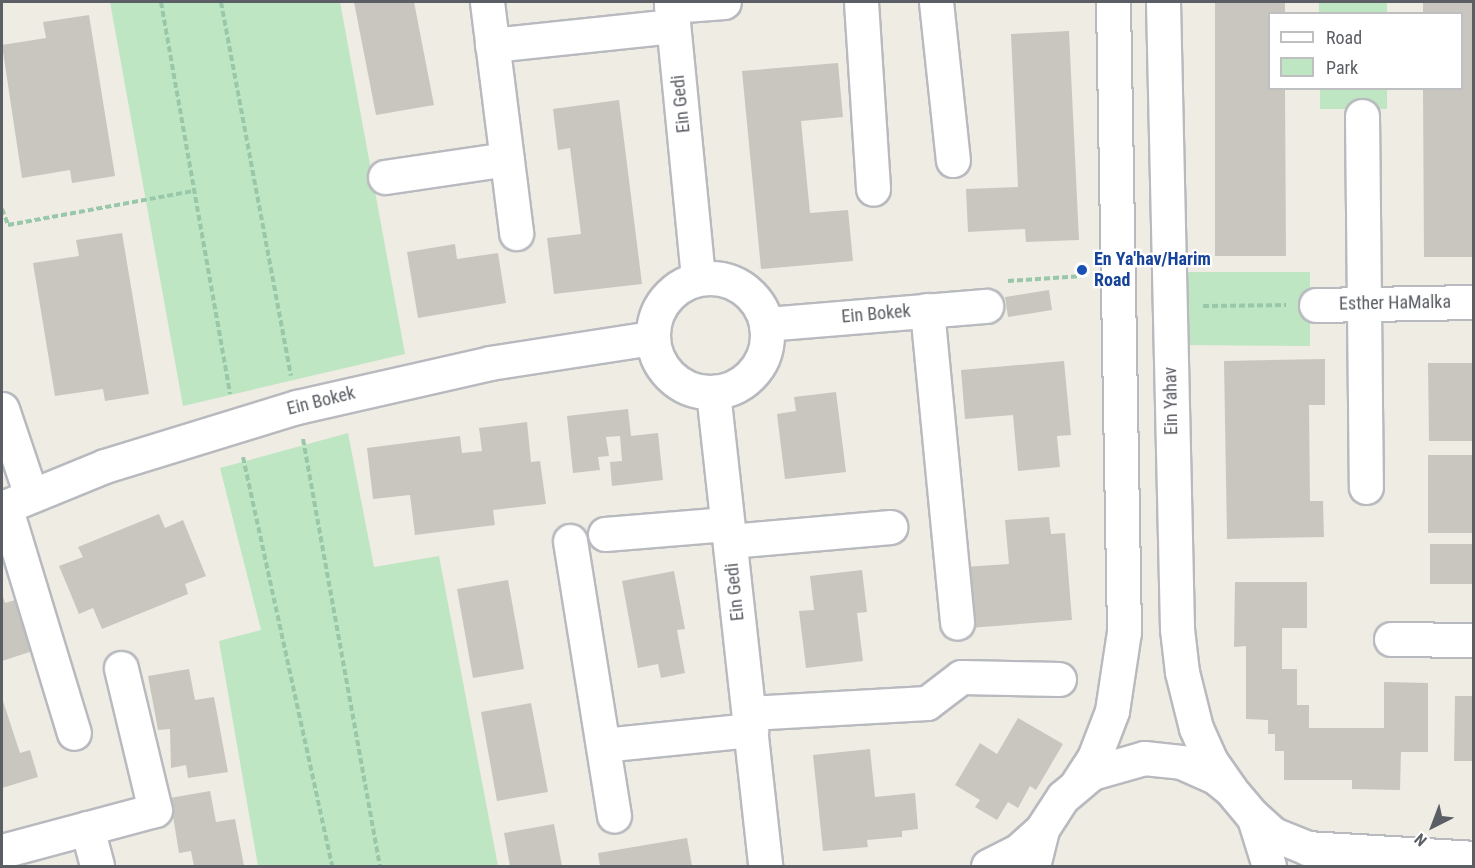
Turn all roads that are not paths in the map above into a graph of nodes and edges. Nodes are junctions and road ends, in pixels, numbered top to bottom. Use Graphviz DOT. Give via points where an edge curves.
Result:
graph roads {
  1 [pos="487,2"];
  2 [pos="724,2"];
  3 [pos="861,2"];
  4 [pos="936,2"];
  5 [pos="1113,2"];
  6 [pos="1163,2"];
  7 [pos="672,11"];
  8 [pos="492,45"];
  9 [pos="1362,116"];
  10 [pos="507,159"];
  11 [pos="953,160"];
  12 [pos="385,177"];
  13 [pos="873,189"];
  14 [pos="516,233"];
  15 [pos="698,279"];
  16 [pos="1473,302"];
  17 [pos="1364,304"];
  18 [pos="1316,305"];
  19 [pos="986,306"];
  20 [pos="927,310"];
  21 [pos="766,324"];
  22 [pos="652,338"];
  23 [pos="713,392"];
  24 [pos="2,409"];
  25 [pos="1366,487"];
  26 [pos="13,503"];
  27 [pos="890,527"];
  28 [pos="729,532"];
  29 [pos="605,534"];
  30 [pos="570,541"];
  31 [pos="957,623"];
  32 [pos="1391,639"];
  33 [pos="1473,640"];
  34 [pos="122,668"];
  35 [pos="1059,679"];
  36 [pos="750,722"];
  37 [pos="74,733"];
  38 [pos="603,745"];
  39 [pos="1077,784"];
  40 [pos="1230,789"];
  41 [pos="1251,814"];
  42 [pos="614,816"];
  43 [pos="87,828"];
  44 [pos="1042,829"];
  45 [pos="2,851"];
  46 [pos="1473,858"];
  47 [pos="98,867"];
  48 [pos="765,867"];
  49 [pos="988,867"];
  50 [pos="1033,867"];
  51 [pos="1269,867"];
  1 -- 8 [label="street"];
  2 -- 7 [label="street"];
  3 -- 13 [label="street"];
  4 -- 11 [label="street"];
  5 -- 39 [label="street" via="1125,621 1112,711 1094,758"];
  6 -- 40 [label="street, Ein Yahav" via="1179,651 1196,728 1210,760"];
  7 -- 8 [label="street"];
  7 -- 15 [label="street, Ein Gedi"];
  8 -- 10 [label="street"];
  9 -- 17 [label="street"];
  10 -- 12 [label="street"];
  10 -- 14 [label="street"];
  15 -- 21 [label="street" via="724,280 741,287 754,299"];
  15 -- 22 [label="street" via="667,297 654,320"];
  16 -- 17 [label="street, Esther HaMalka"];
  17 -- 18 [label="street, Esther HaMalka"];
  17 -- 25 [label="street"];
  19 -- 20 [label="street, Ein Bokek"];
  20 -- 21 [label="street, Ein Bokek"];
  20 -- 31 [label="street"];
  21 -- 23 [label="street" via="765,349 752,374 738,385"];
  22 -- 23 [label="street" via="660,363 672,377 695,390"];
  22 -- 26 [label="street, Ein Bokek" via="412,379 236,424"];
  23 -- 28 [label="street, Ein Gedi"];
  24 -- 26 [label="street"];
  26 -- 37 [label="street"];
  27 -- 28 [label="street"];
  28 -- 29 [label="street"];
  28 -- 36 [label="street, Ein Gedi"];
  30 -- 38 [label="street"];
  32 -- 33 [label="street"];
  34 -- 43 [label="street" via="155,810"];
  35 -- 36 [label="street" via="961,677 927,702"];
  36 -- 38 [label="street"];
  36 -- 48 [label="street, Ein Gedi"];
  38 -- 42 [label="street"];
  39 -- 40 [label="street" via="1109,766 1163,759 1198,768"];
  39 -- 44 [label="street" via="1063,797"];
  40 -- 41 [label="street"];
  41 -- 46 [label="street" via="1273,834 1308,849"];
  41 -- 51 [label="street" via="1262,835"];
  43 -- 45 [label="street"];
  43 -- 47 [label="street"];
  44 -- 49 [label="street" via="1019,850"];
  44 -- 50 [label="street"];
}
